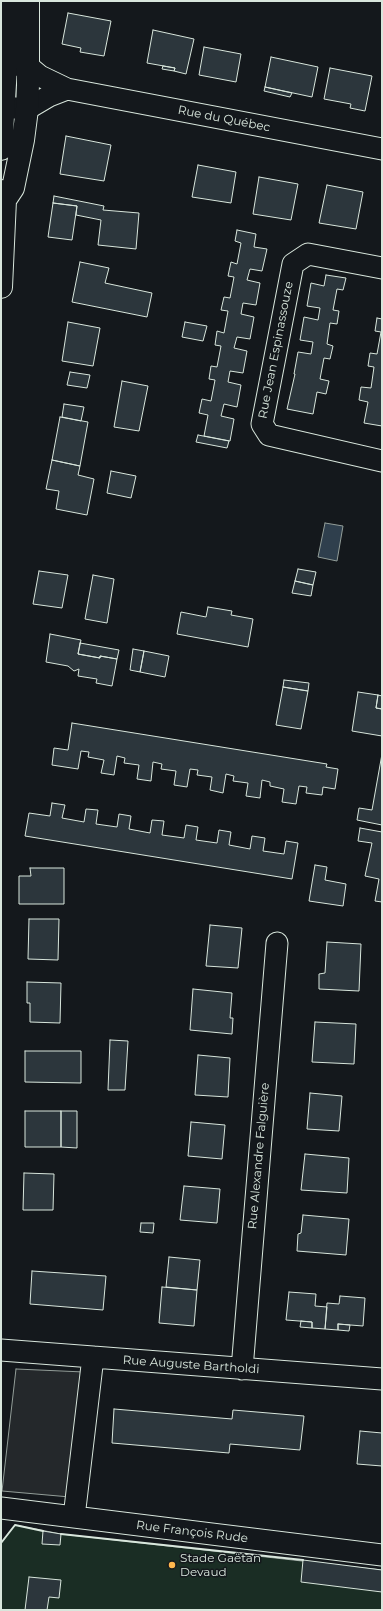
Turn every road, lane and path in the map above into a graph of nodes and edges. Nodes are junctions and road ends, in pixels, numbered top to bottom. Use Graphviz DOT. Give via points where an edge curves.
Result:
graph roads {
  1 [pos="10,1"];
  2 [pos="28,1"];
  3 [pos="6,64"];
  4 [pos="28,66"];
  5 [pos="67,89"];
  6 [pos="3,107"];
  7 [pos="27,109"];
  8 [pos="1,149"];
  9 [pos="382,149"];
  10 [pos="3,195"];
  11 [pos="382,268"];
  12 [pos="1,287"];
  13 [pos="382,461"];
  14 [pos="277,943"];
  15 [pos="1,1350"];
  16 [pos="93,1357"];
  17 [pos="242,1369"];
  18 [pos="382,1379"];
  19 [pos="1,1508"];
  20 [pos="74,1516"];
  21 [pos="382,1555"];
  1 -- 3 [label="main road"];
  2 -- 4 [label="main road"];
  3 -- 4 [label="street"];
  3 -- 6 [label="main road"];
  4 -- 5 [label="street, Rue du Québec" via="40,76"];
  4 -- 7 [label="main road"];
  5 -- 7 [label="street"];
  5 -- 9 [label="street, Rue du Québec"];
  6 -- 7 [label="street"];
  6 -- 8 [label="main road"];
  7 -- 10 [label="main road" via="13,188"];
  10 -- 12 [label="main road"];
  11 -- 13 [label="street, Rue Jean Espinassouze" via="308,254 293,264 262,424 269,435"];
  14 -- 17 [label="street, Rue Alexandre Falguière"];
  15 -- 16 [label="street, Rue Auguste Bartholdi"];
  16 -- 17 [label="street, Rue Auguste Bartholdi"];
  16 -- 20 [label="street"];
  17 -- 18 [label="street, Rue Auguste Bartholdi"];
  19 -- 20 [label="street, Rue François Rude"];
  20 -- 21 [label="street, Rue François Rude"];
}
